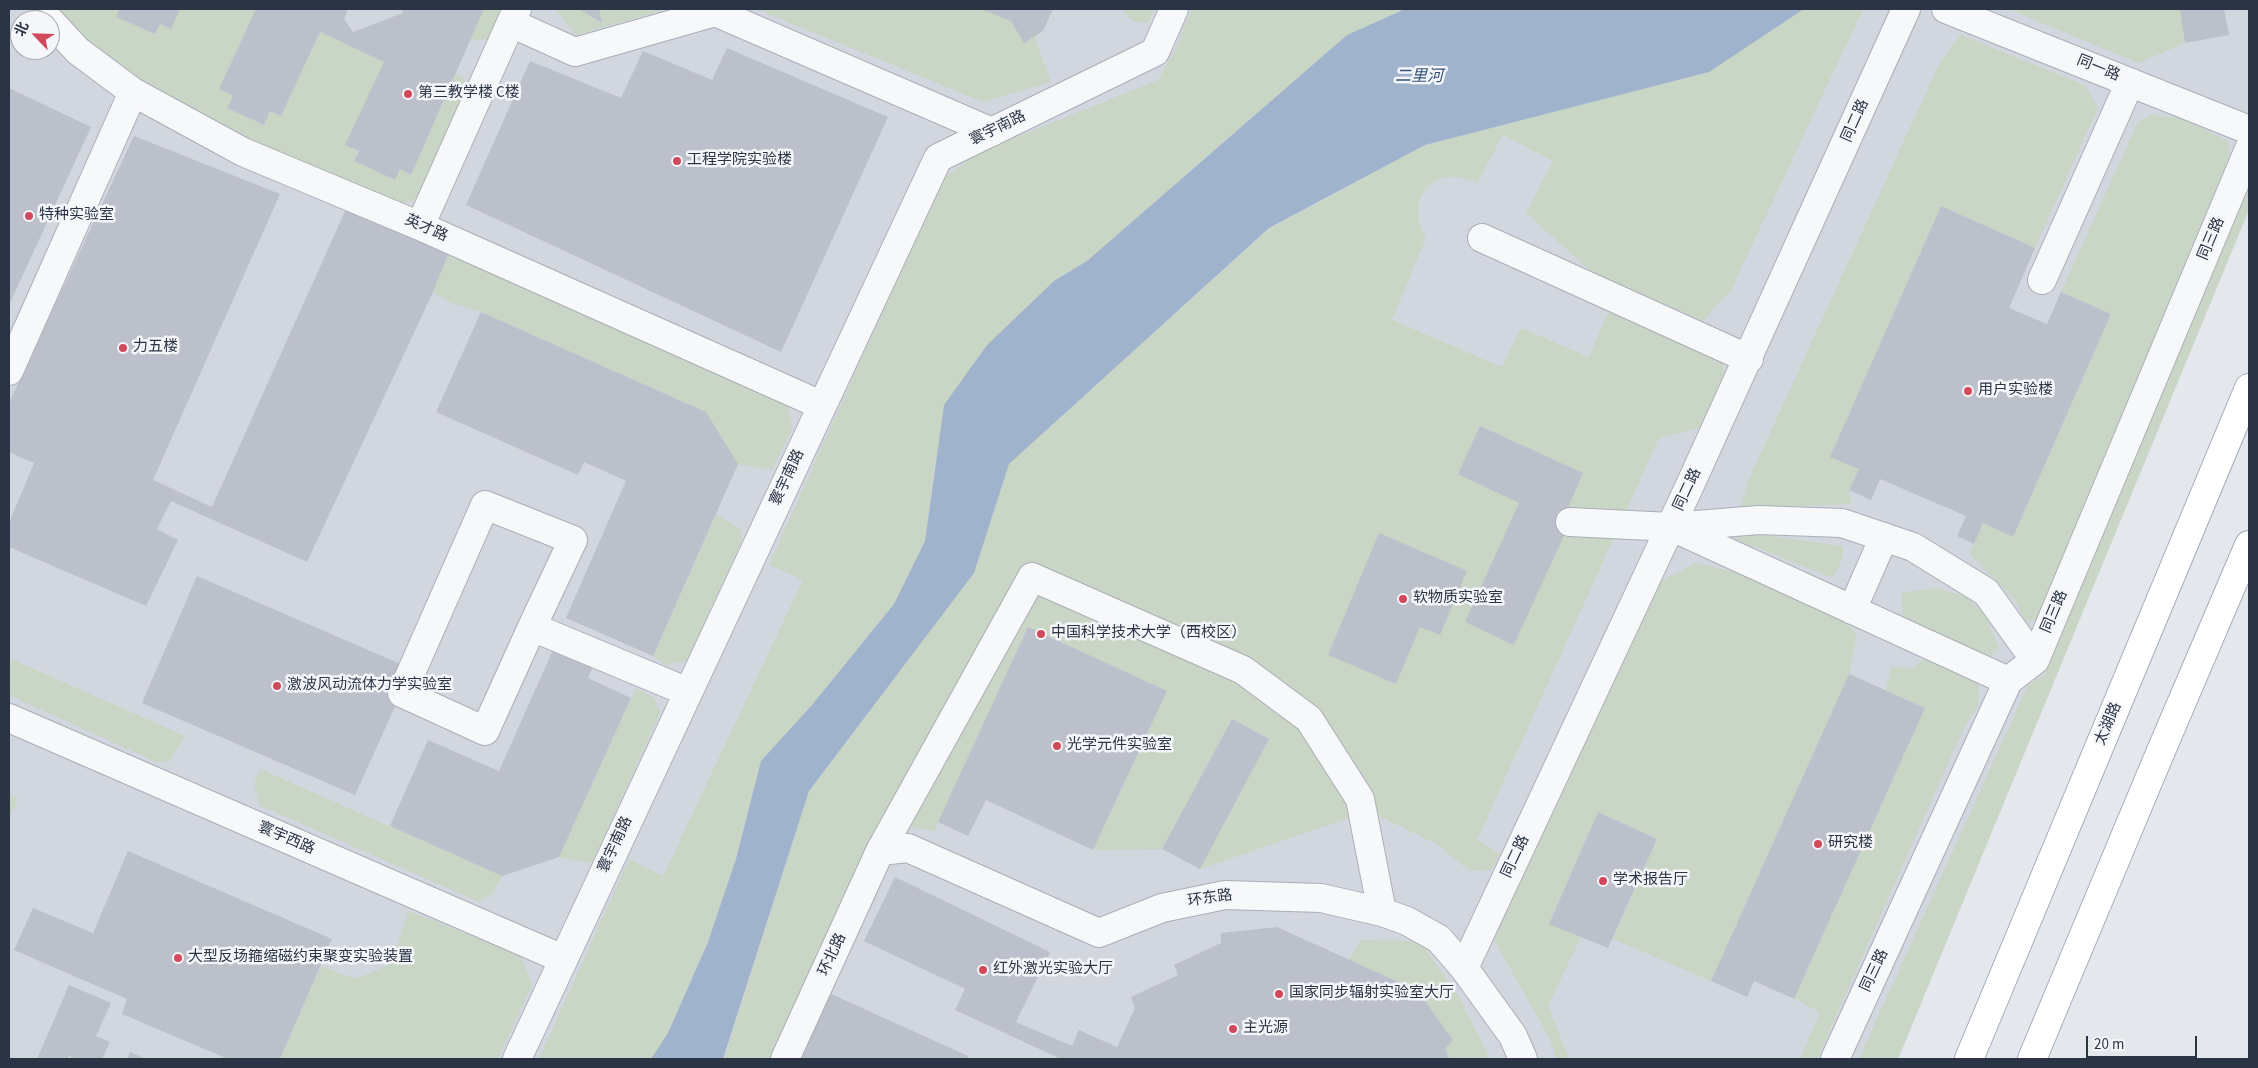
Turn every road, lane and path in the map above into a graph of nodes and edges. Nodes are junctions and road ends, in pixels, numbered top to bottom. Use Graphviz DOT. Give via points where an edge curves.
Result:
graph roads {
  1 [pos="1174,9"];
  2 [pos="1906,9"];
  3 [pos="1946,9"];
  4 [pos="514,16"];
  5 [pos="60,31"];
  6 [pos="2130,82"];
  7 [pos="133,92"];
  8 [pos="2249,130"];
  9 [pos="992,132"];
  10 [pos="2249,149"];
  11 [pos="420,226"];
  12 [pos="1482,238"];
  13 [pos="2042,280"];
  14 [pos="1748,359"];
  15 [pos="9,371"];
  16 [pos="2249,388"];
  17 [pos="822,405"];
  18 [pos="1570,522"];
  19 [pos="1671,527"];
  20 [pos="1884,537"];
  21 [pos="2249,545"];
  22 [pos="1852,610"];
  23 [pos="532,626"];
  24 [pos="2035,660"];
  25 [pos="2008,681"];
  26 [pos="688,692"];
  27 [pos="9,718"];
  28 [pos="880,851"];
  29 [pos="1382,912"];
  30 [pos="563,959"];
  31 [pos="1464,968"];
  32 [pos="518,1059"];
  33 [pos="785,1059"];
  34 [pos="1523,1059"];
  35 [pos="1834,1059"];
  36 [pos="1969,1059"];
  37 [pos="2032,1059"];
  1 -- 9 [label="street, 寰宇南路" via="1155,52"];
  2 -- 14 [label="street, 同二路"];
  3 -- 6 [label="street, 同一路"];
  4 -- 9 [label="street" via="575,52 715,12"];
  4 -- 11 [label="street"];
  5 -- 7 [label="street, 英才路" via="78,51"];
  6 -- 8 [label="street, 同一路"];
  6 -- 13 [label="street"];
  7 -- 11 [label="street, 英才路" via="243,152"];
  7 -- 15 [label="street"];
  9 -- 17 [label="street, 寰宇南路" via="938,158"];
  10 -- 24 [label="street, 同三路"];
  11 -- 17 [label="street, 英才路"];
  12 -- 14 [label="street"];
  14 -- 19 [label="street, 同二路"];
  16 -- 36 [label="main road, 太湖路"];
  17 -- 26 [label="street, 寰宇南路"];
  18 -- 19 [label="street"];
  19 -- 20 [label="street" via="1759,520 1842,523"];
  19 -- 22 [label="street"];
  19 -- 31 [label="street, 同二路"];
  20 -- 22 [label="street"];
  20 -- 24 [label="street" via="1913,547 1986,592"];
  21 -- 37 [label="main road"];
  22 -- 25 [label="street"];
  23 -- 23 [label="street" via="573,540 484,505 402,693 485,731"];
  23 -- 26 [label="street"];
  24 -- 25 [label="street, 同三路"];
  25 -- 35 [label="street, 同三路"];
  26 -- 30 [label="street, 寰宇南路"];
  27 -- 30 [label="street, 寰宇西路"];
  28 -- 29 [label="street, 环东路" via="908,848 1099,933 1162,908 1225,895 1321,898"];
  28 -- 29 [label="street, 环北路" via="1032,577 1243,670 1309,719 1360,799"];
  28 -- 33 [label="street, 环北路"];
  29 -- 31 [label="street, 环东路" via="1408,921 1439,939"];
  30 -- 32 [label="street, 寰宇南路"];
  31 -- 34 [label="street, 环东路" via="1513,1036"];
}
